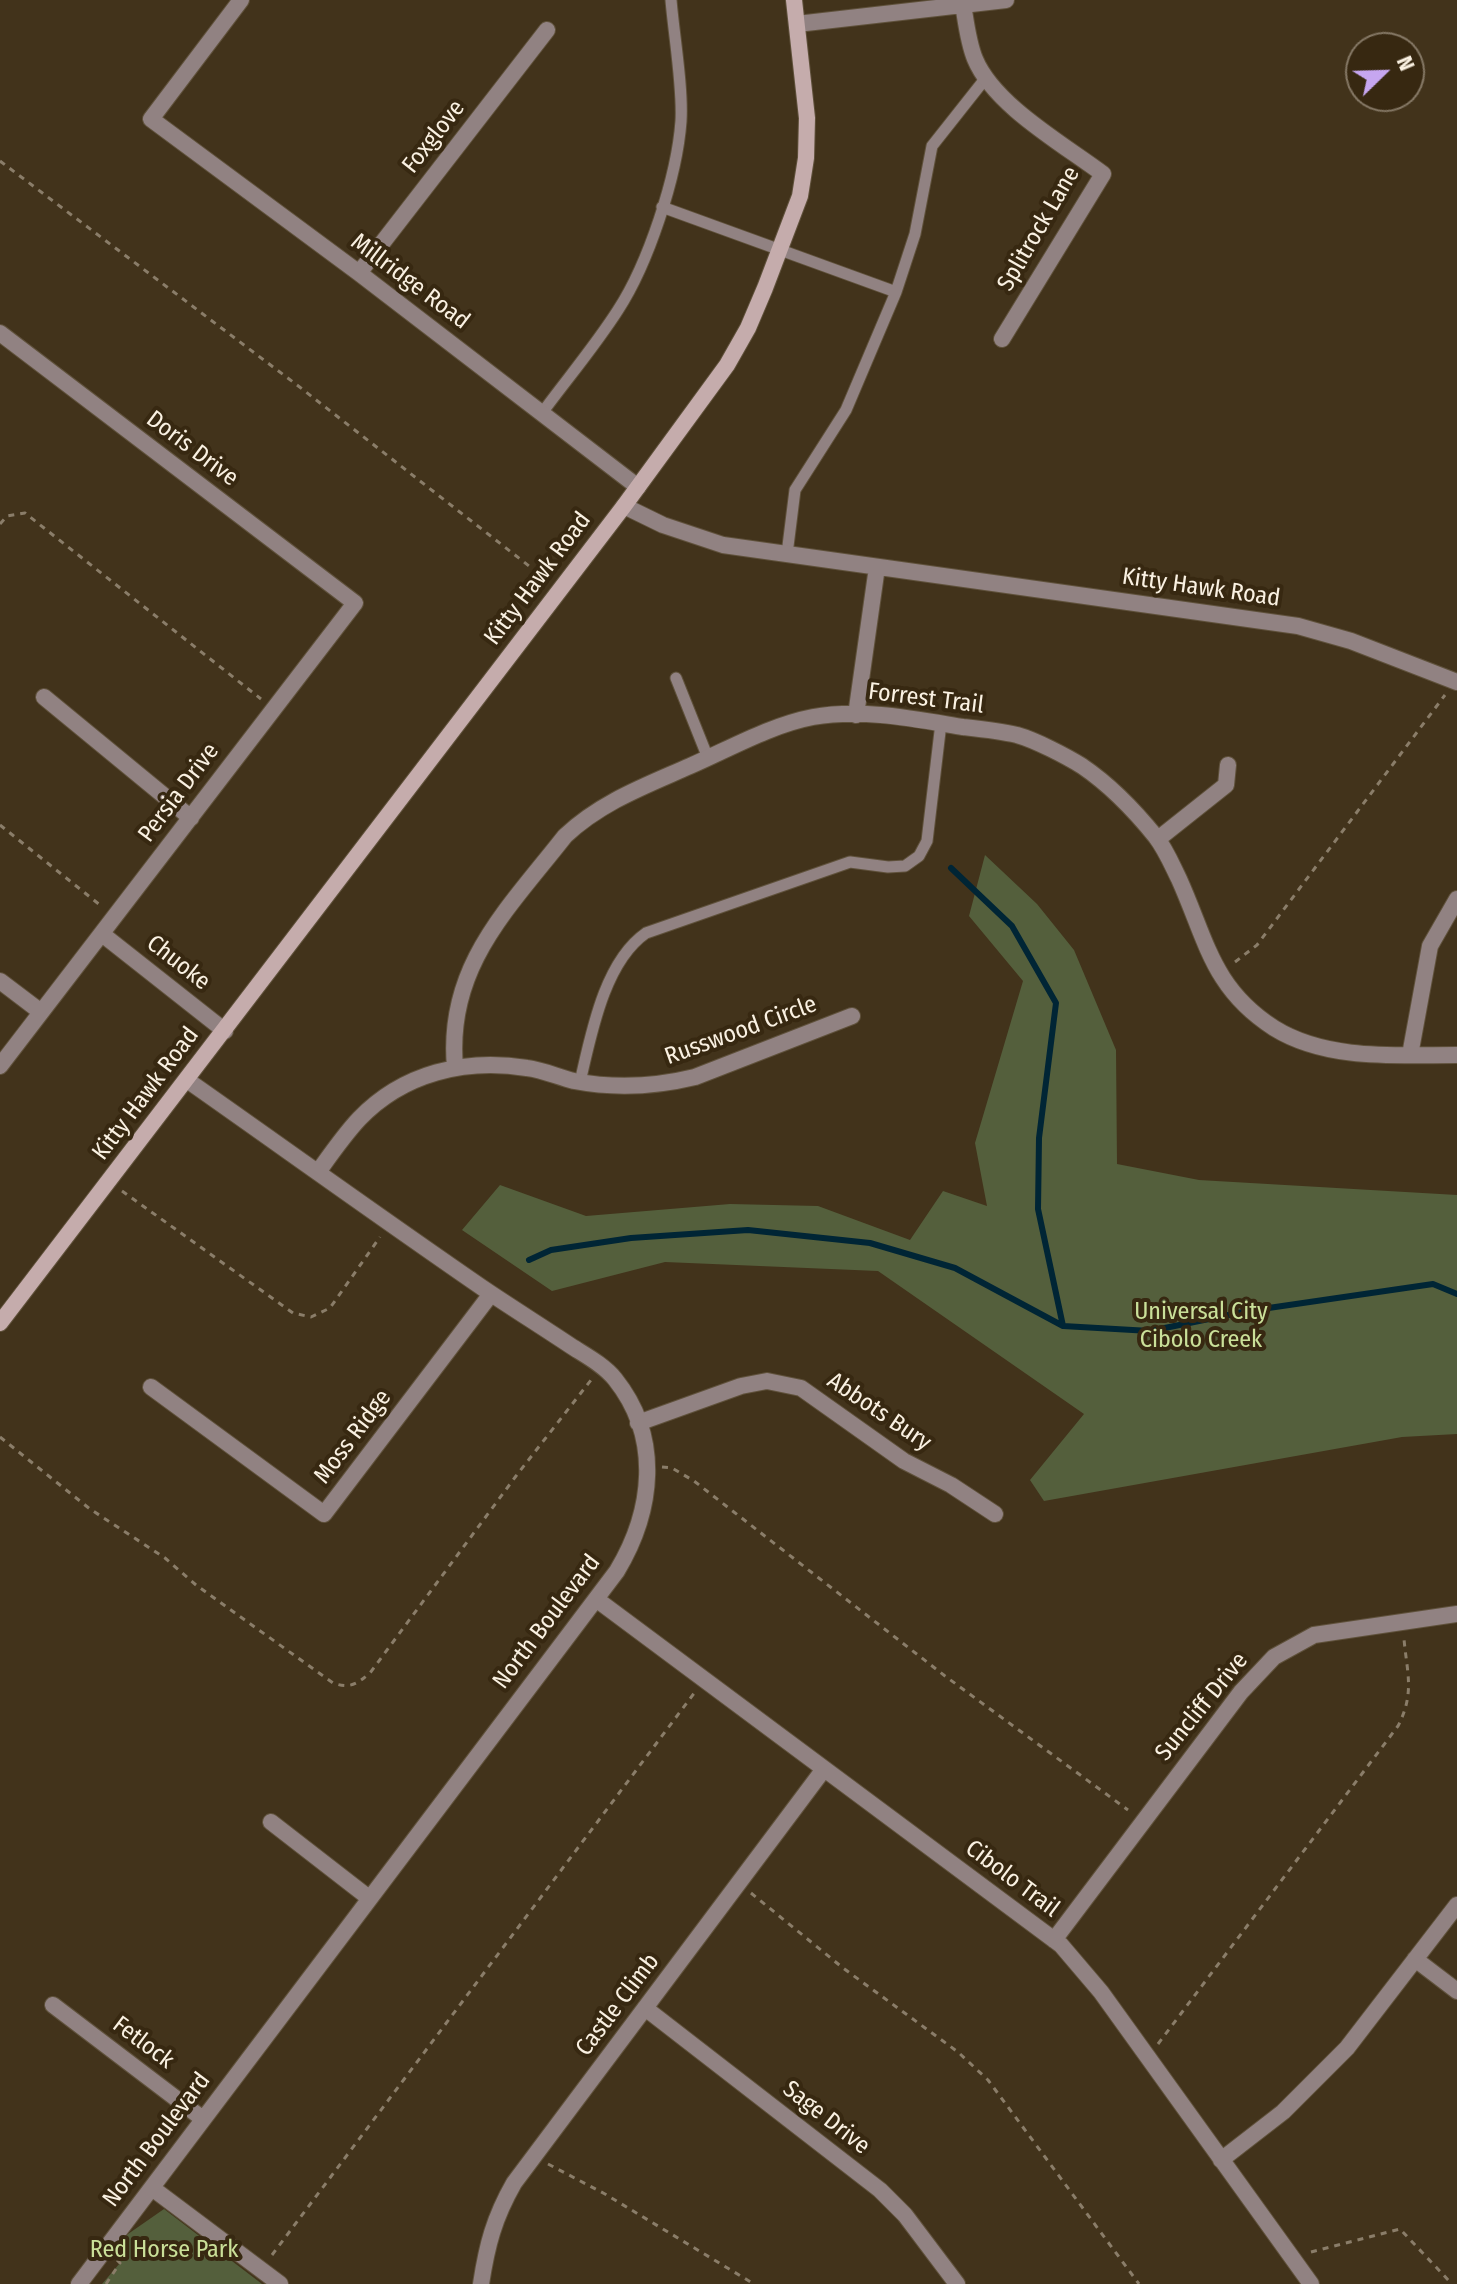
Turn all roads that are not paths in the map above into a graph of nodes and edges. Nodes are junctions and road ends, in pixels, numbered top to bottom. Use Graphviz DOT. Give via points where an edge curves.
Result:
graph roads {
  1 [pos="241,0"];
  2 [pos="671,0"];
  3 [pos="794,0"];
  4 [pos="1006,0"];
  5 [pos="922,4"];
  6 [pos="963,4"];
  7 [pos="797,24"];
  8 [pos="547,30"];
  9 [pos="985,79"];
  10 [pos="662,207"];
  11 [pos="781,248"];
  12 [pos="359,273"];
  13 [pos="896,292"];
  14 [pos="0,333"];
  15 [pos="1002,339"];
  16 [pos="542,413"];
  17 [pos="638,487"];
  18 [pos="624,506"];
  19 [pos="787,554"];
  20 [pos="877,567"];
  21 [pos="355,603"];
  22 [pos="676,678"];
  23 [pos="1456,682"];
  24 [pos="44,697"];
  25 [pos="856,715"];
  26 [pos="941,723"];
  27 [pos="708,758"];
  28 [pos="1228,765"];
  29 [pos="191,818"];
  30 [pos="1158,839"];
  31 [pos="1457,899"];
  32 [pos="102,934"];
  33 [pos="0,981"];
  34 [pos="41,1012"];
  35 [pos="852,1016"];
  36 [pos="225,1031"];
  37 [pos="1410,1055"];
  38 [pos="1457,1055"];
  39 [pos="0,1066"];
  40 [pos="455,1067"];
  41 [pos="187,1080"];
  42 [pos="580,1082"];
  43 [pos="318,1172"];
  44 [pos="491,1294"];
  45 [pos="0,1323"];
  46 [pos="151,1387"];
  47 [pos="638,1423"];
  48 [pos="995,1514"];
  49 [pos="596,1599"];
  50 [pos="1457,1614"];
  51 [pos="824,1769"];
  52 [pos="271,1822"];
  53 [pos="369,1898"];
  54 [pos="1457,1905"];
  55 [pos="1054,1940"];
  56 [pos="1415,1959"];
  57 [pos="1457,1991"];
  58 [pos="53,2005"];
  59 [pos="645,2008"];
  60 [pos="203,2119"];
  61 [pos="1221,2160"];
  62 [pos="152,2188"];
  63 [pos="79,2284"];
  64 [pos="280,2284"];
  65 [pos="481,2284"];
  66 [pos="957,2284"];
  67 [pos="1311,2284"];
  1 -- 12 [label="street, Millridge Road" via="151,119"];
  2 -- 10 [label="lane" via="681,117"];
  3 -- 7 [label="street"];
  4 -- 6 [label="street"];
  5 -- 6 [label="street"];
  5 -- 7 [label="street"];
  6 -- 9 [label="street, Splitrock Lane" via="974,56"];
  7 -- 11 [label="street" via="806,158 800,196"];
  8 -- 12 [label="street, Foxglove"];
  9 -- 13 [label="lane" via="932,146 915,234"];
  9 -- 15 [label="street, Splitrock Lane" via="1000,97 1103,174"];
  10 -- 11 [label="lane"];
  10 -- 16 [label="lane" via="638,274 618,310"];
  11 -- 13 [label="lane"];
  11 -- 17 [label="street" via="727,365"];
  12 -- 16 [label="street, Millridge Road"];
  13 -- 19 [label="lane" via="846,410 795,490"];
  14 -- 21 [label="street, Doris Drive"];
  16 -- 17 [label="street, Millridge Road"];
  17 -- 18 [label="street"];
  18 -- 19 [label="street, Kitty Hawk Road" via="723,545"];
  18 -- 36 [label="street, Kitty Hawk Road"];
  19 -- 20 [label="street, Kitty Hawk Road"];
  20 -- 23 [label="street, Kitty Hawk Road" via="1298,626"];
  20 -- 25 [label="street"];
  21 -- 29 [label="street, Persia Drive"];
  22 -- 27 [label="lane"];
  24 -- 29 [label="street"];
  25 -- 26 [label="street, Forrest Trail"];
  25 -- 27 [label="street, Forrest Trail" via="793,723"];
  26 -- 30 [label="street, Forrest Trail" via="1018,736 1081,765"];
  26 -- 42 [label="lane" via="927,841 919,856 905,866 850,862 646,933 626,954 602,998"];
  27 -- 40 [label="street, Forrest Trail" via="610,801 565,836 487,936 467,972 456,1009"];
  28 -- 30 [label="street" via="1226,785"];
  29 -- 32 [label="street, Persia Drive"];
  30 -- 37 [label="street, Forrest Trail" via="1206,951 1247,1008 1309,1044"];
  31 -- 37 [label="street" via="1430,946"];
  32 -- 34 [label="street, Persia Drive"];
  32 -- 36 [label="street, Chuoke"];
  33 -- 34 [label="street"];
  34 -- 39 [label="street, Persia Drive"];
  35 -- 42 [label="street, Russwood Circle" via="671,1083 621,1087"];
  36 -- 41 [label="street, Kitty Hawk Road"];
  37 -- 38 [label="street, Forrest Trail"];
  40 -- 42 [label="street, Russwood Circle" via="529,1068"];
  40 -- 43 [label="street" via="413,1080 383,1097 356,1122"];
  41 -- 43 [label="street, North Boulevard"];
  41 -- 45 [label="street, Kitty Hawk Road"];
  43 -- 44 [label="street, North Boulevard"];
  44 -- 46 [label="street, Moss Ridge" via="324,1514"];
  44 -- 47 [label="street, North Boulevard" via="614,1377"];
  47 -- 48 [label="street, Abbots Bury" via="741,1386 767,1381 801,1388 904,1461"];
  47 -- 49 [label="street, North Boulevard" via="648,1479 644,1512 634,1543"];
  49 -- 51 [label="street, Cibolo Trail"];
  49 -- 53 [label="street, North Boulevard"];
  50 -- 55 [label="street, Suncliff Drive" via="1314,1635 1274,1657 1241,1692"];
  51 -- 55 [label="street, Cibolo Trail"];
  51 -- 59 [label="street, Castle Climb"];
  52 -- 53 [label="street"];
  53 -- 60 [label="street, North Boulevard"];
  54 -- 56 [label="street"];
  55 -- 61 [label="street, Cibolo Trail" via="1101,1992"];
  56 -- 57 [label="street"];
  56 -- 61 [label="street" via="1347,2048 1283,2112"];
  58 -- 60 [label="street, Fetlock"];
  59 -- 65 [label="street, Castle Climb" via="514,2183 497,2212"];
  59 -- 66 [label="street, Sage Drive" via="880,2190"];
  60 -- 62 [label="street, North Boulevard"];
  61 -- 67 [label="street, Cibolo Trail"];
  62 -- 63 [label="street, North Boulevard"];
  62 -- 64 [label="street"];
}
